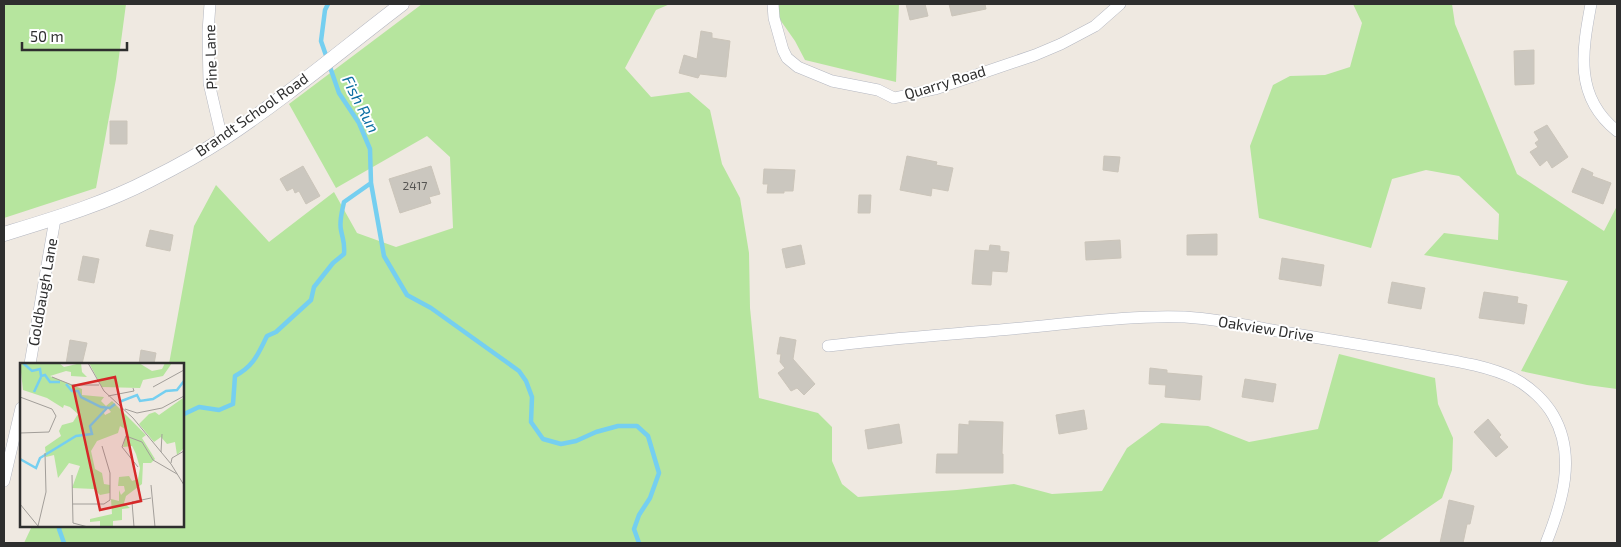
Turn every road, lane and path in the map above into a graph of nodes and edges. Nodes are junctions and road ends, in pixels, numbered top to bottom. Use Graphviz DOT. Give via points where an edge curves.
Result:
graph roads {
  1 [pos="210,4"];
  2 [pos="773,4"];
  3 [pos="1120,4"];
  4 [pos="1591,4"];
  5 [pos="400,5"];
  6 [pos="1617,132"];
  7 [pos="222,139"];
  8 [pos="55,219"];
  9 [pos="4,234"];
  10 [pos="828,346"];
  11 [pos="30,363"];
  12 [pos="20,412"];
  13 [pos="4,481"];
  14 [pos="1546,543"];
  1 -- 7 [label="street, Pine Lane" via="210,83"];
  2 -- 3 [label="street, Quarry Road" via="783,50 798,67 832,81 878,90 894,98 935,89 1035,55 1095,26"];
  4 -- 6 [label="street" via="1583,57 1586,88 1599,113"];
  5 -- 7 [label="street, Brandt School Road"];
  7 -- 8 [label="street, Brandt School Road" via="149,181"];
  8 -- 9 [label="street, Brandt School Road"];
  8 -- 11 [label="street, Goldbaugh Lane"];
  10 -- 14 [label="street, Oakview Drive" via="1126,318 1186,317 1473,365 1515,379 1531,389 1553,414 1559,428 1564,444 1565,475 1556,518"];
  12 -- 13 [label="street"];
}
